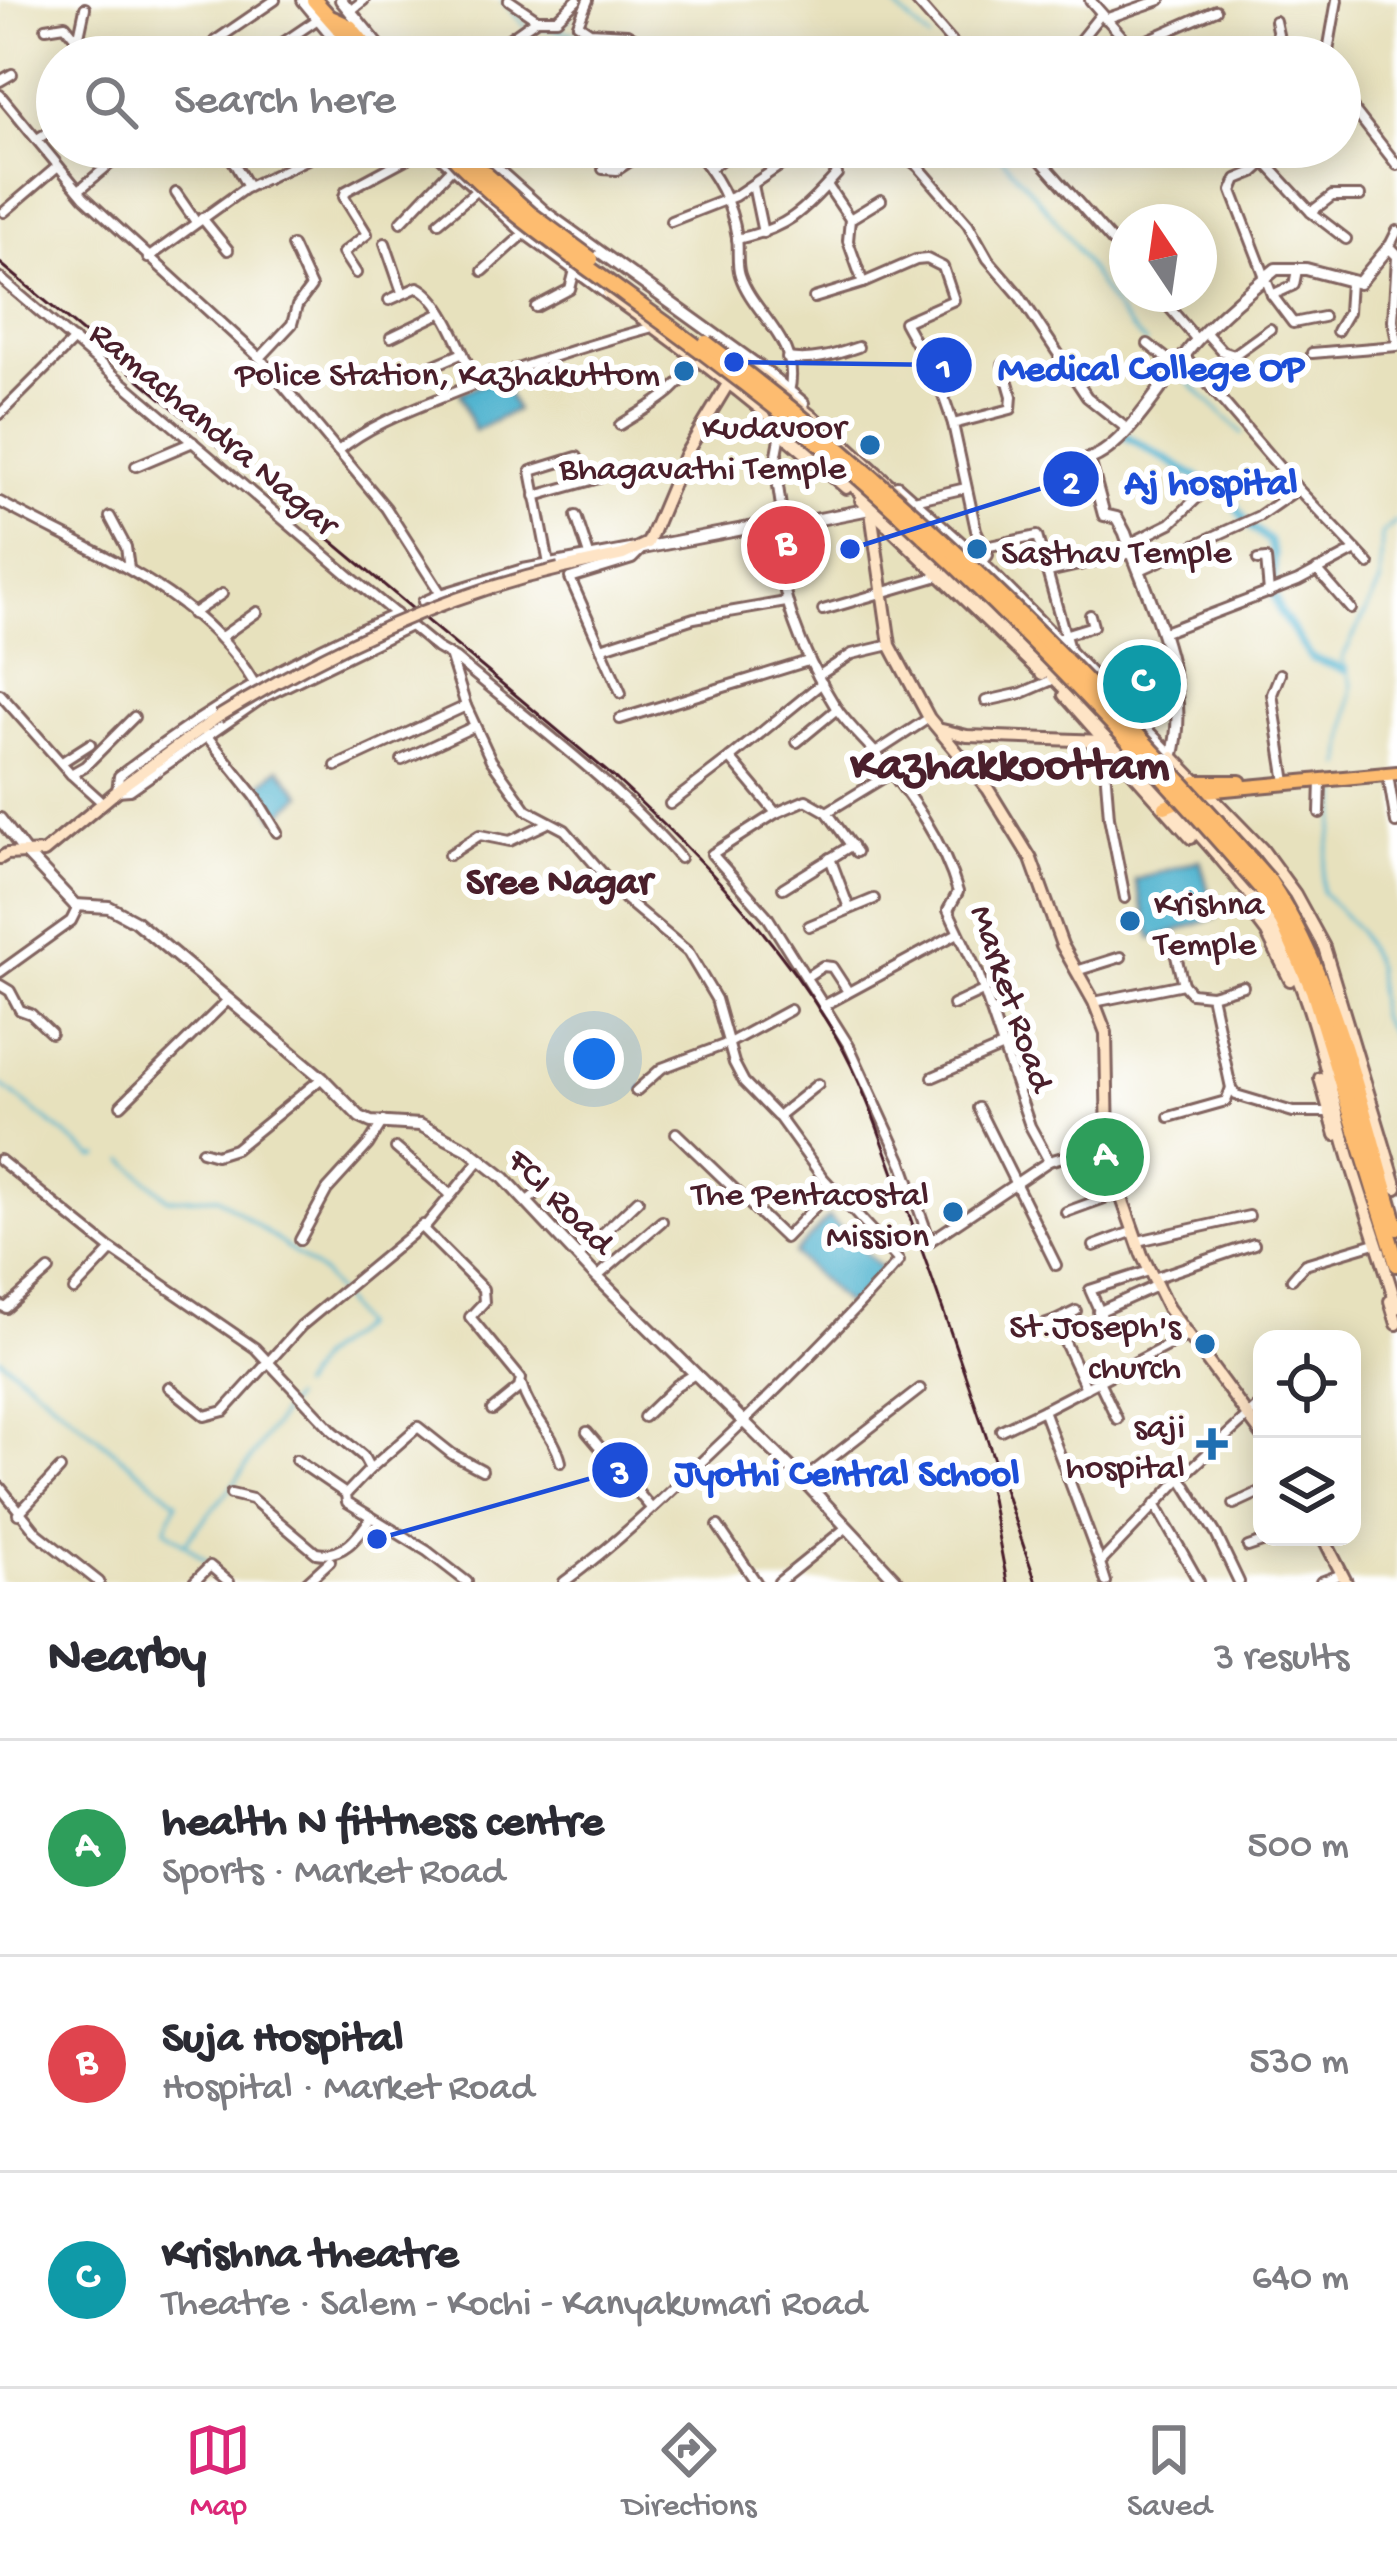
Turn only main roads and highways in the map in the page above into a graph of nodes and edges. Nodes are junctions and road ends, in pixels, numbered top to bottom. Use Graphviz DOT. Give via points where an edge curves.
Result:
graph roads {
  1 [pos="314,0"];
  2 [pos="323,18"];
  3 [pos="345,36"];
  4 [pos="358,36"];
  5 [pos="467,168"];
  6 [pos="479,168"];
  7 [pos="608,294"];
  8 [pos="729,382"];
  9 [pos="874,508"];
  10 [pos="942,730"];
  11 [pos="967,736"];
  12 [pos="1103,741"];
  13 [pos="965,761"];
  14 [pos="1393,773"];
  15 [pos="1144,780"];
  16 [pos="1201,793"];
  17 [pos="1166,803"];
  18 [pos="0,858"];
  19 [pos="1397,1188"];
  20 [pos="1397,1204"];
  21 [pos="1397,1228"];
  22 [pos="1397,1264"];
  23 [pos="1397,1308"];
  24 [pos="1397,1324"];
  25 [pos="1253,1422"];
  26 [pos="1328,1546"];
  27 [pos="1344,1578"];
  1 -- 2 [label="highway"];
  2 -- 3 [label="highway"];
  2 -- 4 [label="highway"];
  5 -- 22 [label="highway, bridge" via="524,222 808,435 924,539 1097,708 1261,888 1313,990"];
  6 -- 21 [label="highway, bridge" via="851,458 1054,652 1269,881 1316,966"];
  7 -- 8 [label="main road"];
  8 -- 9 [label="main road"];
  8 -- 9 [label="main road"];
  8 -- 16 [label="main road" via="748,362 834,434 999,585"];
  8 -- 18 [label="main road, bridge" via="685,454 644,548 450,599 218,717 44,852"];
  9 -- 10 [label="main road" via="890,645"];
  9 -- 12 [label="main road"];
  9 -- 15 [label="main road" via="1081,702"];
  10 -- 11 [label="main road"];
  10 -- 13 [label="main road"];
  11 -- 12 [label="main road"];
  11 -- 13 [label="main road"];
  12 -- 15 [label="main road"];
  13 -- 25 [label="main road" via="1031,859 1106,1034 1108,1144 1152,1279"];
  14 -- 16 [label="main road"];
  15 -- 17 [label="main road"];
  16 -- 17 [label="main road"];
  16 -- 19 [label="main road" via="1262,849 1324,946"];
  16 -- 20 [label="main road" via="1274,877 1312,939"];
  17 -- 23 [label="main road" via="1271,926 1289,959"];
  17 -- 24 [label="main road" via="1267,933 1293,988"];
  26 -- 27 [label="main road"];
}
